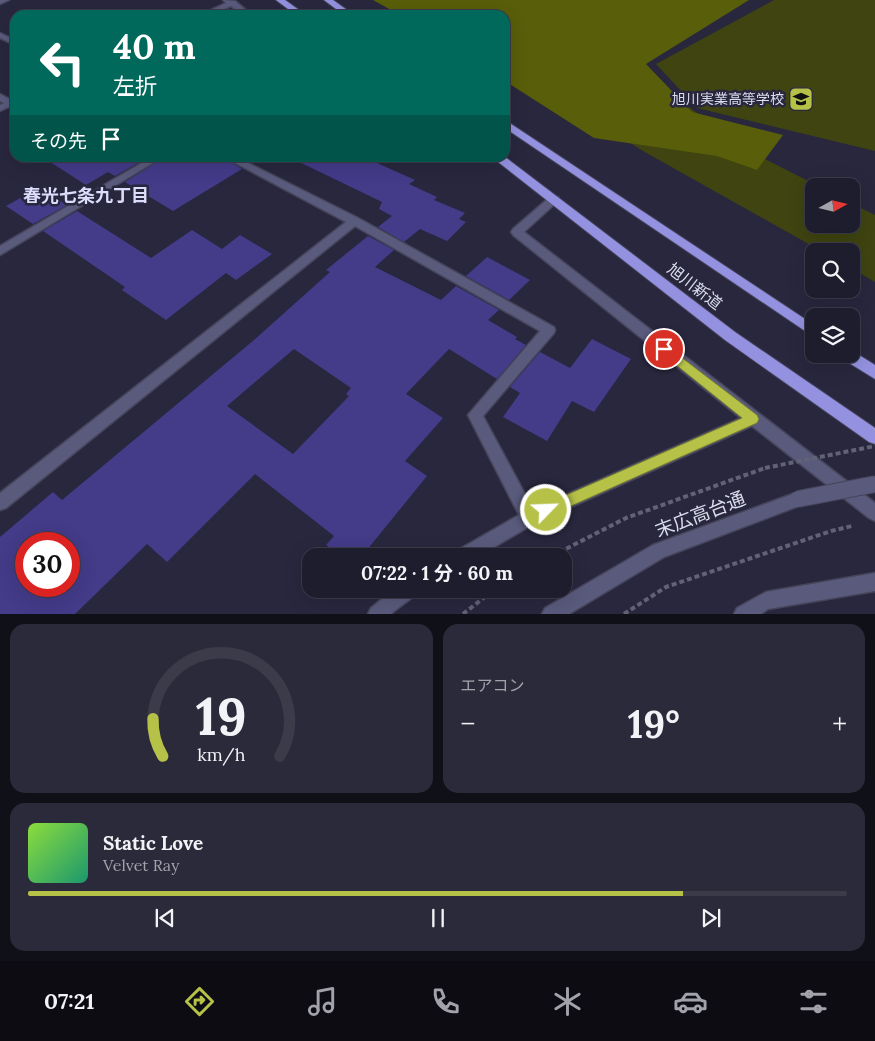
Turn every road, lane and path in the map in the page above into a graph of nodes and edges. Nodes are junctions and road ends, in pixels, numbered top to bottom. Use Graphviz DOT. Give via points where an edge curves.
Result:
graph roads {
  1 [pos="5,0"];
  2 [pos="280,0"];
  3 [pos="328,0"];
  4 [pos="229,1"];
  5 [pos="0,2"];
  6 [pos="213,10"];
  7 [pos="241,10"];
  8 [pos="295,10"];
  9 [pos="343,10"];
  10 [pos="510,126"];
  11 [pos="149,162"];
  12 [pos="239,162"];
  13 [pos="504,162"];
  14 [pos="554,199"];
  15 [pos="354,221"];
  16 [pos="0,251"];
  17 [pos="805,326"];
  18 [pos="860,363"];
  19 [pos="875,373"];
  20 [pos="753,419"];
  21 [pos="875,437"];
  22 [pos="875,446"];
  23 [pos="875,484"];
  24 [pos="0,503"];
  25 [pos="875,513"];
  26 [pos="529,518"];
  27 [pos="831,531"];
  28 [pos="478,548"];
  29 [pos="568,548"];
  30 [pos="875,582"];
  31 [pos="395,598"];
  32 [pos="483,598"];
  33 [pos="377,614"];
  34 [pos="463,614"];
  35 [pos="551,614"];
  36 [pos="624,614"];
  37 [pos="744,614"];
  1 -- 5 [label="street"];
  2 -- 8 [label="highway"];
  3 -- 9 [label="highway"];
  4 -- 6 [label="street"];
  4 -- 7 [label="street"];
  10 -- 17 [label="highway, 旭川新道"];
  11 -- 16 [label="street"];
  12 -- 15 [label="street"];
  13 -- 14 [label="highway, 旭川新道"];
  14 -- 20 [label="street" via="518,232"];
  14 -- 21 [label="highway, 旭川新道" via="730,336"];
  15 -- 24 [label="street"];
  15 -- 26 [label="street" via="548,330 475,414"];
  18 -- 19 [label="highway"];
  20 -- 25 [label="street"];
  20 -- 26 [label="street"];
  22 -- 29 [label="path, bridge" via="765,468 626,518"];
  23 -- 35 [label="street, 末広高台通, bridge" via="798,499 659,552"];
  26 -- 28 [label="street"];
  27 -- 36 [label="path" via="666,587"];
  30 -- 37 [label="street" via="766,601"];
  31 -- 33 [label="street"];
  32 -- 34 [label="path"];
}
